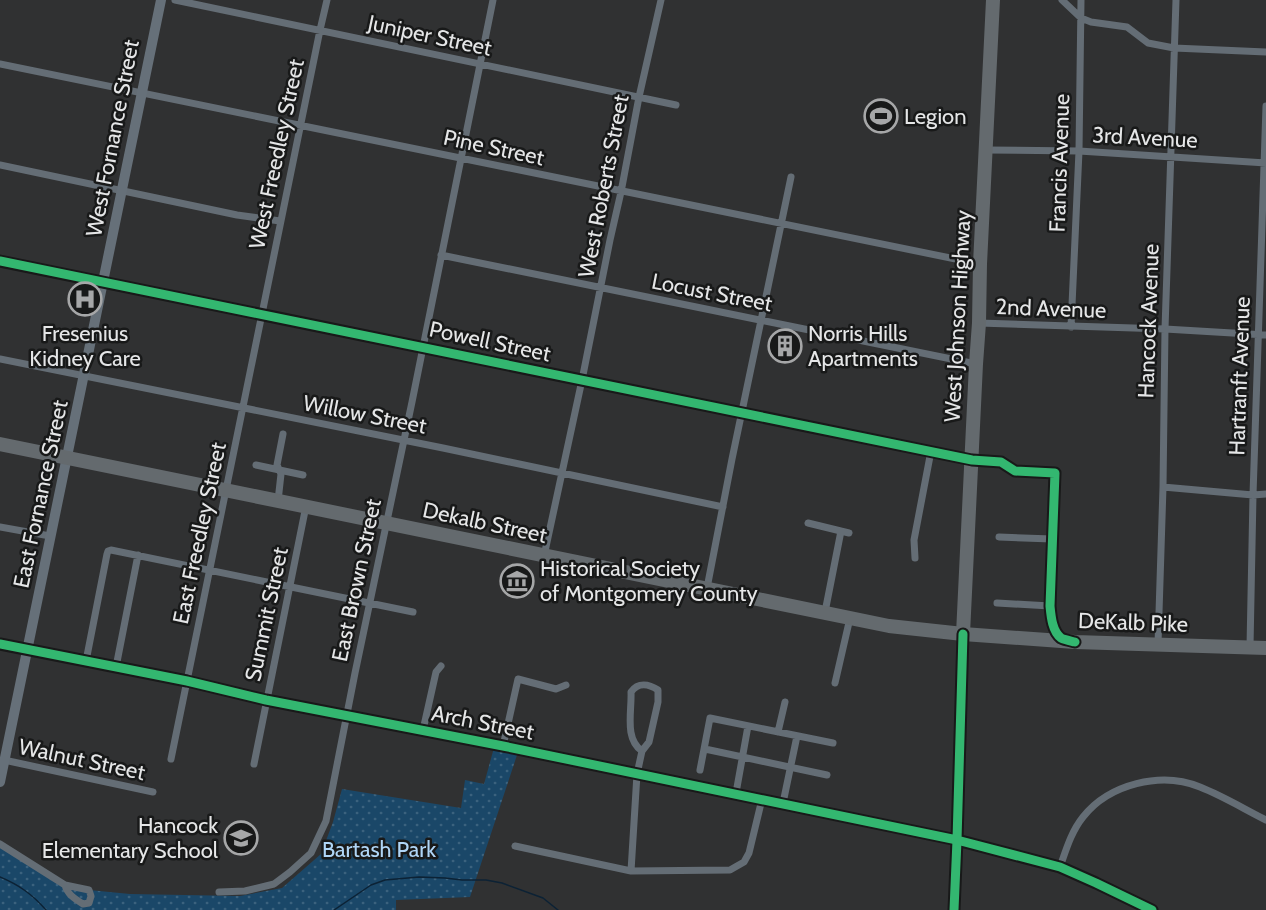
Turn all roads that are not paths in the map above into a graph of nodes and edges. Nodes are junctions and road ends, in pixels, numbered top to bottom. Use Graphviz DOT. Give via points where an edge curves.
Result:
graph roads {
  1 [pos="161,0"];
  2 [pos="175,0"];
  3 [pos="327,0"];
  4 [pos="492,0"];
  5 [pos="661,0"];
  6 [pos="993,0"];
  7 [pos="1062,0"];
  8 [pos="1081,0"];
  9 [pos="1176,0"];
  10 [pos="1081,18"];
  11 [pos="320,30"];
  12 [pos="1174,48"];
  13 [pos="1266,52"];
  14 [pos="0,64"];
  15 [pos="480,64"];
  16 [pos="141,92"];
  17 [pos="639,97"];
  18 [pos="676,105"];
  19 [pos="1266,106"];
  20 [pos="300,125"];
  21 [pos="987,150"];
  22 [pos="1079,151"];
  23 [pos="1171,156"];
  24 [pos="460,159"];
  25 [pos="1265,163"];
  26 [pos="0,165"];
  27 [pos="791,177"];
  28 [pos="121,191"];
  29 [pos="621,192"];
  30 [pos="280,221"];
  31 [pos="781,224"];
  32 [pos="441,255"];
  33 [pos="0,261"];
  34 [pos="980,264"];
  35 [pos="102,283"];
  36 [pos="601,288"];
  37 [pos="262,315"];
  38 [pos="761,320"];
  39 [pos="979,323"];
  40 [pos="1071,327"];
  41 [pos="1165,329"];
  42 [pos="1262,335"];
  43 [pos="422,347"];
  44 [pos="0,359"];
  45 [pos="976,364"];
  46 [pos="84,376"];
  47 [pos="582,380"];
  48 [pos="243,409"];
  49 [pos="741,413"];
  50 [pos="283,434"];
  51 [pos="403,440"];
  52 [pos="0,444"];
  53 [pos="931,452"];
  54 [pos="67,458"];
  55 [pos="972,459"];
  56 [pos="256,465"];
  57 [pos="278,469"];
  58 [pos="563,474"];
  59 [pos="303,475"];
  60 [pos="1163,487"];
  61 [pos="226,490"];
  62 [pos="1266,494"];
  63 [pos="1253,495"];
  64 [pos="278,501"];
  65 [pos="306,506"];
  66 [pos="723,507"];
  67 [pos="386,523"];
  68 [pos="808,523"];
  69 [pos="0,527"];
  70 [pos="840,531"];
  71 [pos="849,533"];
  72 [pos="50,536"];
  73 [pos="999,537"];
  74 [pos="1052,539"];
  75 [pos="138,555"];
  76 [pos="544,556"];
  77 [pos="915,558"];
  78 [pos="210,570"];
  79 [pos="290,587"];
  80 [pos="707,588"];
  81 [pos="997,603"];
  82 [pos="370,604"];
  83 [pos="1050,606"];
  84 [pos="413,612"];
  85 [pos="825,612"];
  86 [pos="850,617"];
  87 [pos="963,633"];
  88 [pos="1075,642"];
  89 [pos="0,644"];
  90 [pos="1158,644"];
  91 [pos="1250,648"];
  92 [pos="1266,648"];
  93 [pos="28,650"];
  94 [pos="86,661"];
  95 [pos="441,666"];
  96 [pos="116,667"];
  97 [pos="187,681"];
  98 [pos="835,683"];
  99 [pos="566,685"];
  100 [pos="266,700"];
  101 [pos="785,702"];
  102 [pos="347,715"];
  103 [pos="748,726"];
  104 [pos="423,730"];
  105 [pos="778,732"];
  106 [pos="797,736"];
  107 [pos="833,743"];
  108 [pos="503,746"];
  109 [pos="705,749"];
  110 [pos="642,751"];
  111 [pos="742,757"];
  112 [pos="171,759"];
  113 [pos="4,760"];
  114 [pos="254,765"];
  115 [pos="790,768"];
  116 [pos="700,770"];
  117 [pos="637,774"];
  118 [pos="827,775"];
  119 [pos="0,782"];
  120 [pos="153,792"];
  121 [pos="736,794"];
  122 [pos="762,799"];
  123 [pos="783,803"];
  124 [pos="1266,820"];
  125 [pos="957,840"];
  126 [pos="0,844"];
  127 [pos="514,846"];
  128 [pos="1060,867"];
  129 [pos="631,871"];
  130 [pos="65,885"];
  131 [pos="219,891"];
  132 [pos="954,910"];
  133 [pos="1152,910"];
  1 -- 16 [label="street, West Fornance Street"];
  2 -- 11 [label="street, Juniper Street"];
  3 -- 11 [label="street, West Freedley Street"];
  4 -- 15 [label="street, East Brown Street"];
  5 -- 17 [label="street, West Roberts Street"];
  6 -- 21 [label="highway, West Johnson Highway"];
  7 -- 10 [label="street"];
  8 -- 10 [label="street, Francis Avenue"];
  9 -- 12 [label="street, Hancock Avenue"];
  10 -- 12 [label="street" via="1127,27 1148,43"];
  10 -- 22 [label="street, Francis Avenue"];
  11 -- 15 [label="street, Juniper Street"];
  11 -- 20 [label="street, West Freedley Street"];
  12 -- 13 [label="street"];
  12 -- 23 [label="street, Hancock Avenue"];
  14 -- 16 [label="street, Pine Street"];
  15 -- 17 [label="street, Juniper Street"];
  15 -- 24 [label="street, East Brown Street"];
  16 -- 20 [label="street, Pine Street"];
  16 -- 28 [label="street, West Fornance Street"];
  17 -- 18 [label="street, Juniper Street"];
  17 -- 29 [label="street, West Roberts Street"];
  19 -- 25 [label="street, Hartranft Avenue"];
  20 -- 24 [label="street, Pine Street"];
  20 -- 30 [label="street, West Freedley Street"];
  21 -- 22 [label="street, 3rd Avenue"];
  21 -- 34 [label="highway, West Johnson Highway"];
  22 -- 23 [label="street, 3rd Avenue"];
  22 -- 40 [label="street, Francis Avenue"];
  23 -- 25 [label="street, 3rd Avenue"];
  23 -- 41 [label="street, Hancock Avenue"];
  24 -- 29 [label="street, Pine Street"];
  24 -- 32 [label="street, East Brown Street"];
  25 -- 42 [label="street, Hartranft Avenue"];
  26 -- 28 [label="street"];
  27 -- 31 [label="street"];
  28 -- 30 [label="street"];
  28 -- 35 [label="street, West Fornance Street"];
  29 -- 31 [label="street, Pine Street"];
  29 -- 36 [label="street, West Roberts Street"];
  30 -- 37 [label="street, West Freedley Street"];
  31 -- 34 [label="street, Pine Street"];
  31 -- 38 [label="street"];
  32 -- 36 [label="street, Locust Street"];
  32 -- 43 [label="street, East Brown Street"];
  33 -- 35 [label="street, Powell Street"];
  34 -- 39 [label="highway, West Johnson Highway"];
  35 -- 37 [label="street, Powell Street"];
  35 -- 46 [label="street, East Fornance Street"];
  36 -- 38 [label="street, Locust Street"];
  36 -- 47 [label="street, West Roberts Street"];
  37 -- 43 [label="street, Powell Street"];
  37 -- 48 [label="street, East Freedley Street"];
  38 -- 45 [label="street, Locust Street"];
  38 -- 49 [label="street"];
  39 -- 40 [label="street, 2nd Avenue"];
  39 -- 45 [label="highway, West Johnson Highway"];
  40 -- 41 [label="street, 2nd Avenue"];
  41 -- 42 [label="street, 2nd Avenue"];
  41 -- 60 [label="street, Hancock Avenue"];
  42 -- 63 [label="street, Hartranft Avenue"];
  43 -- 47 [label="street, Powell Street"];
  43 -- 51 [label="street, East Brown Street"];
  44 -- 46 [label="street, Willow Street"];
  45 -- 55 [label="highway, West Johnson Highway"];
  46 -- 48 [label="street, Willow Street"];
  46 -- 54 [label="street, East Fornance Street"];
  47 -- 49 [label="street, Powell Street"];
  47 -- 58 [label="street, West Roberts Street"];
  48 -- 51 [label="street, Willow Street"];
  48 -- 61 [label="street, East Freedley Street"];
  49 -- 53 [label="street, Powell Street"];
  49 -- 66 [label="street"];
  50 -- 57 [label="street"];
  51 -- 58 [label="street, Willow Street"];
  51 -- 67 [label="street, East Brown Street"];
  52 -- 54 [label="highway, Dekalb Street"];
  53 -- 55 [label="street, Powell Street"];
  53 -- 77 [label="street" via="914,540"];
  54 -- 61 [label="highway, Dekalb Street"];
  54 -- 72 [label="street, East Fornance Street"];
  55 -- 74 [label="street, Powell Street" via="1001,462 1015,471 1055,472"];
  55 -- 87 [label="highway, West Johnson Highway"];
  56 -- 57 [label="street"];
  57 -- 59 [label="street"];
  57 -- 64 [label="street"];
  58 -- 66 [label="street, Willow Street"];
  58 -- 76 [label="street, West Roberts Street"];
  60 -- 63 [label="street"];
  60 -- 90 [label="street, Hancock Avenue"];
  61 -- 64 [label="highway, Dekalb Street"];
  61 -- 78 [label="street, East Freedley Street"];
  62 -- 63 [label="street"];
  63 -- 91 [label="street, Hartranft Avenue"];
  64 -- 65 [label="highway, Dekalb Street"];
  65 -- 67 [label="highway, Dekalb Street"];
  65 -- 79 [label="street, Summit Street"];
  66 -- 80 [label="street"];
  67 -- 76 [label="highway, Dekalb Street"];
  67 -- 82 [label="street, East Brown Street"];
  68 -- 70 [label="street"];
  69 -- 72 [label="street"];
  70 -- 71 [label="street"];
  70 -- 85 [label="street"];
  72 -- 93 [label="street, East Fornance Street"];
  73 -- 74 [label="street"];
  74 -- 83 [label="street"];
  75 -- 78 [label="street"];
  75 -- 94 [label="street" via="108,551"];
  75 -- 96 [label="street"];
  76 -- 80 [label="highway, Dekalb Street"];
  78 -- 79 [label="street"];
  78 -- 97 [label="street, East Freedley Street"];
  79 -- 82 [label="street"];
  79 -- 100 [label="street, Summit Street"];
  80 -- 85 [label="highway, Dekalb Street"];
  81 -- 83 [label="street"];
  82 -- 84 [label="street"];
  82 -- 102 [label="street, East Brown Street"];
  83 -- 88 [label="street" via="1056,632"];
  85 -- 86 [label="highway, Dekalb Street"];
  86 -- 87 [label="highway, Dekalb Street" via="889,626"];
  86 -- 98 [label="street"];
  87 -- 88 [label="highway, DeKalb Pike"];
  87 -- 125 [label="street"];
  88 -- 90 [label="highway, DeKalb Pike"];
  89 -- 93 [label="street, Arch Street"];
  90 -- 91 [label="highway, DeKalb Pike"];
  91 -- 92 [label="highway, DeKalb Pike"];
  93 -- 94 [label="street, Arch Street"];
  93 -- 113 [label="street, East Fornance Street"];
  94 -- 96 [label="street, Arch Street"];
  95 -- 104 [label="street" via="436,672"];
  96 -- 97 [label="street, Arch Street"];
  97 -- 100 [label="street, Arch Street"];
  97 -- 112 [label="street, East Freedley Street"];
  99 -- 108 [label="street" via="556,689 518,679"];
  100 -- 102 [label="street, Arch Street"];
  100 -- 114 [label="street, Summit Street"];
  101 -- 105 [label="street"];
  102 -- 104 [label="street, Arch Street"];
  102 -- 131 [label="street, East Brown Street" via="326,821 314,848 273,884 245,891"];
  103 -- 105 [label="street"];
  103 -- 109 [label="street" via="710,718"];
  103 -- 111 [label="street"];
  104 -- 108 [label="street, Arch Street"];
  105 -- 106 [label="street"];
  106 -- 107 [label="street"];
  106 -- 115 [label="street"];
  108 -- 117 [label="street, Arch Street"];
  109 -- 111 [label="street"];
  109 -- 116 [label="street"];
  110 -- 110 [label="street" via="649,742 658,702 658,690 647,685 634,687 631,692 630,735"];
  110 -- 117 [label="street"];
  111 -- 115 [label="street"];
  111 -- 121 [label="street"];
  113 -- 119 [label="street, East Fornance Street"];
  113 -- 120 [label="street, Walnut Street"];
  115 -- 118 [label="street"];
  115 -- 123 [label="street"];
  117 -- 121 [label="street, Arch Street"];
  117 -- 129 [label="street"];
  121 -- 122 [label="street, Arch Street"];
  122 -- 123 [label="street, Arch Street"];
  122 -- 129 [label="street" via="749,853 740,866 730,870"];
  123 -- 125 [label="street, Arch Street"];
  124 -- 128 [label="street" via="1200,787 1148,781 1100,800 1082,818"];
  125 -- 128 [label="street, Arch Street"];
  125 -- 132 [label="street"];
  126 -- 130 [label="street"];
  127 -- 129 [label="street"];
  128 -- 133 [label="street, Arch Street"];
}
